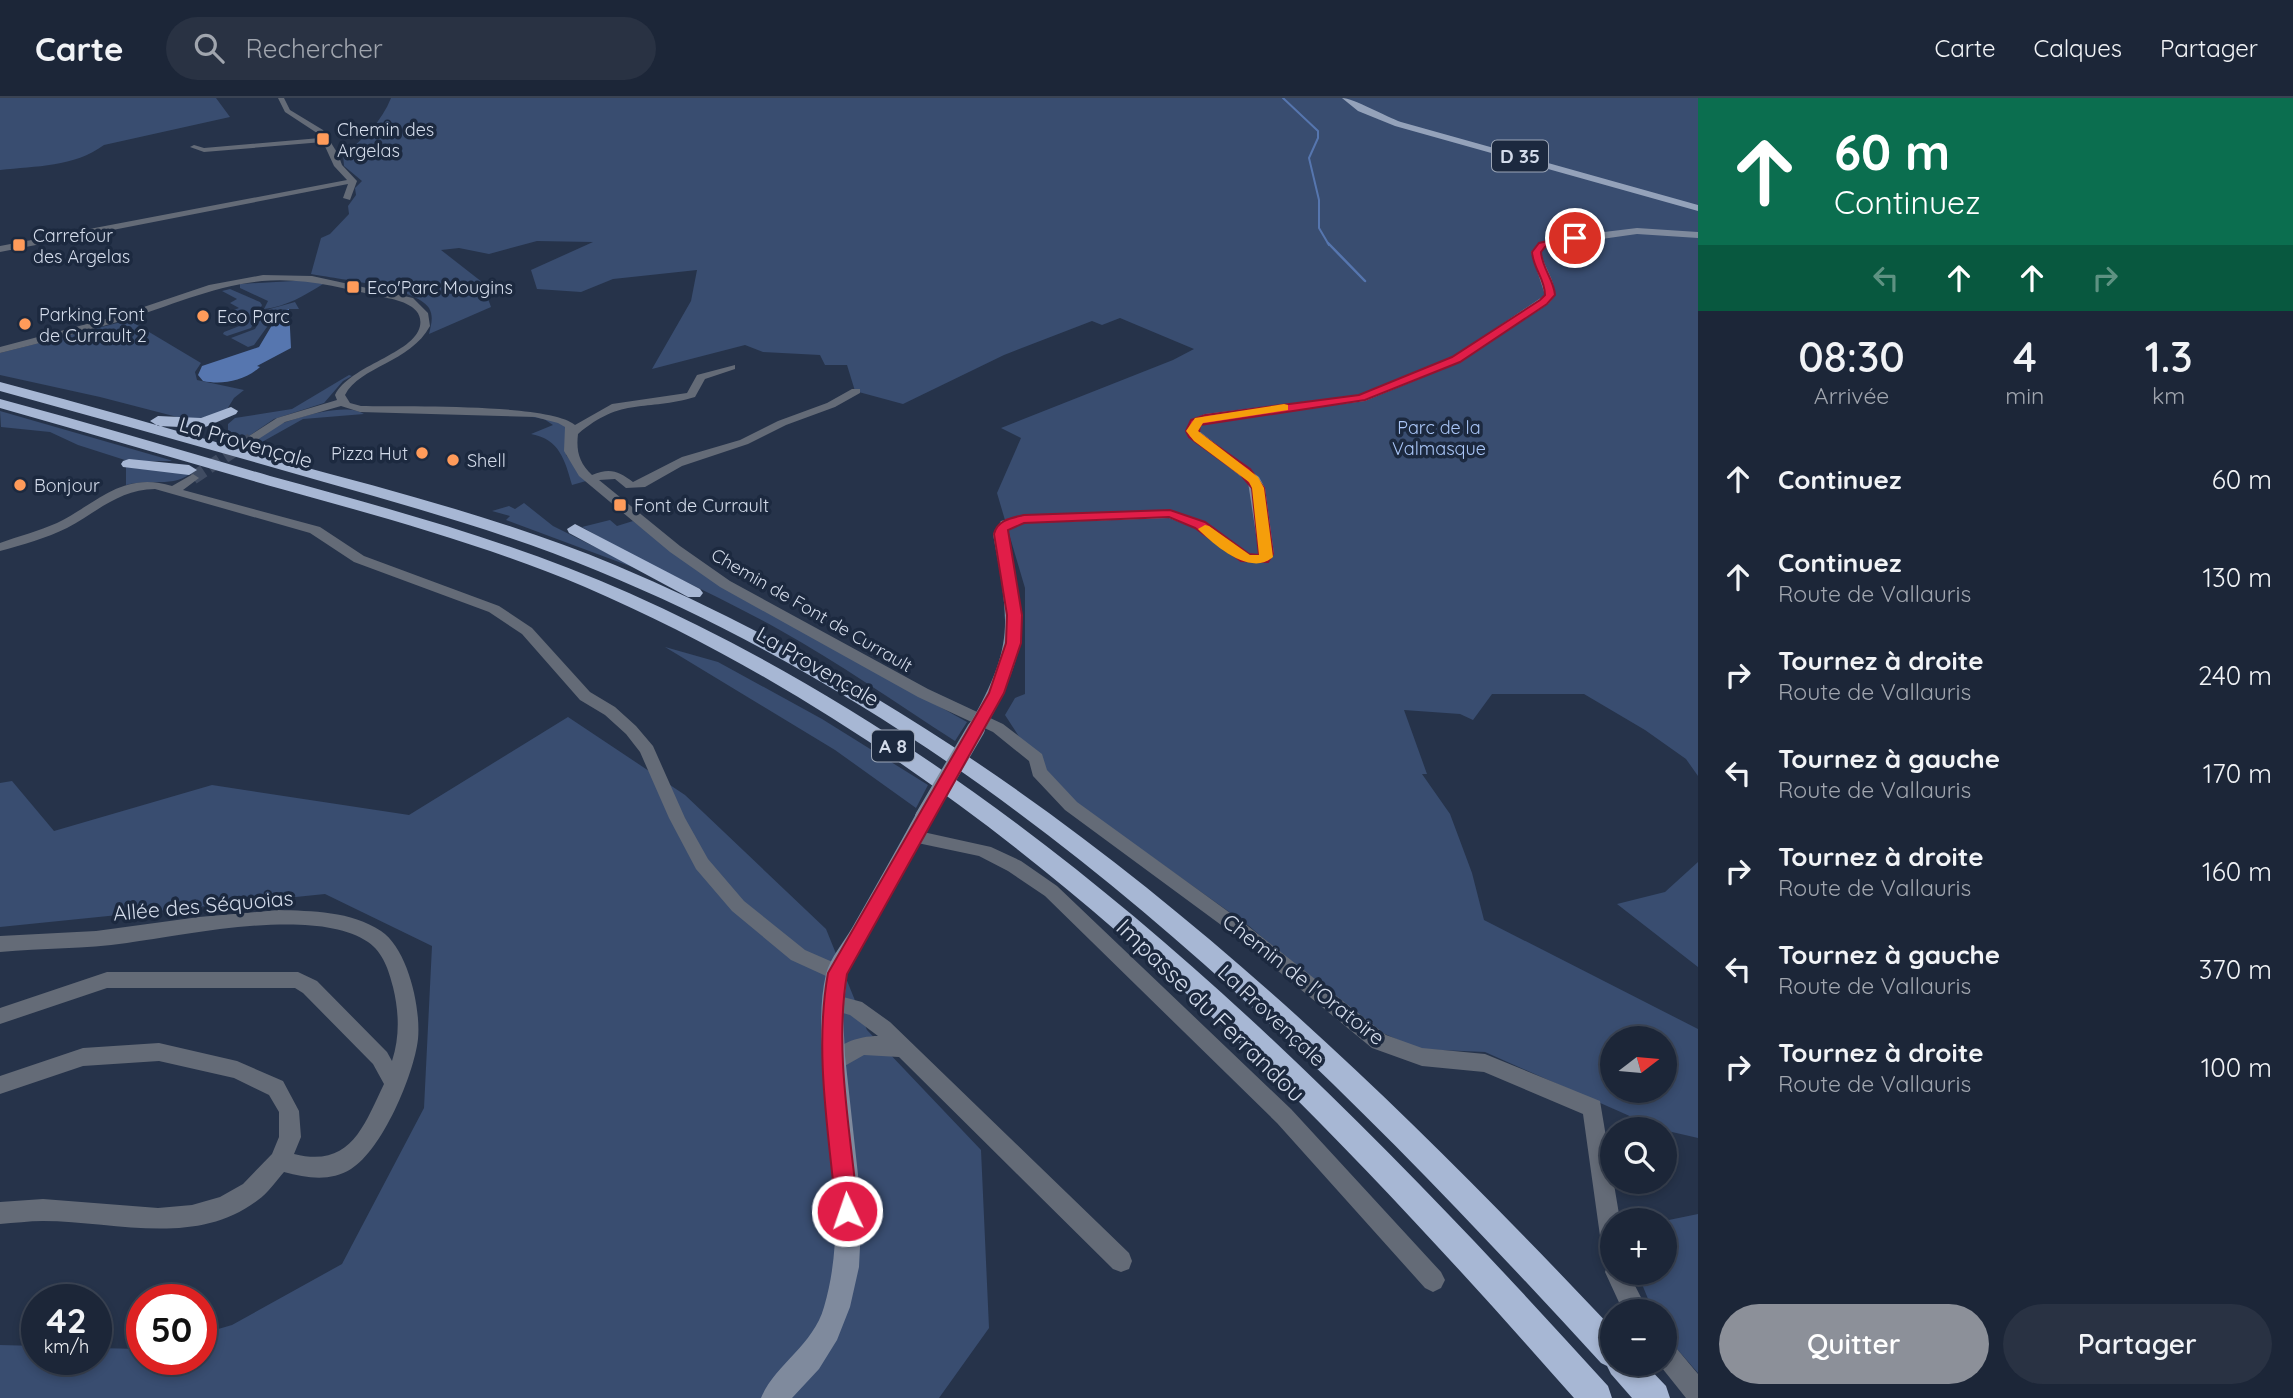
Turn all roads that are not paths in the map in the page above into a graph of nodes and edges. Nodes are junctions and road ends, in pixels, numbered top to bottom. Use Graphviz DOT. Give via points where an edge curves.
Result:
graph roads {
  1 [pos="281,98"];
  2 [pos="1348,98"];
  3 [pos="324,140"];
  4 [pos="194,147"];
  5 [pos="353,181"];
  6 [pos="347,198"];
  7 [pos="1698,207"];
  8 [pos="1698,235"];
  9 [pos="0,249"];
  10 [pos="0,350"];
  11 [pos="732,367"];
  12 [pos="0,380"];
  13 [pos="0,386"];
  14 [pos="856,391"];
  15 [pos="342,402"];
  16 [pos="0,403"];
  17 [pos="231,411"];
  18 [pos="158,421"];
  19 [pos="572,433"];
  20 [pos="249,441"];
  21 [pos="129,464"];
  22 [pos="193,478"];
  23 [pos="590,480"];
  24 [pos="174,489"];
  25 [pos="422,524"];
  26 [pos="575,529"];
  27 [pos="0,547"];
  28 [pos="839,682"];
  29 [pos="979,725"];
  30 [pos="914,836"];
  31 [pos="0,944"];
  32 [pos="837,973"];
  33 [pos="832,1002"];
  34 [pos="0,1016"];
  35 [pos="900,1048"];
  36 [pos="834,1063"];
  37 [pos="394,1084"];
  38 [pos="0,1085"];
  39 [pos="280,1161"];
  40 [pos="1607,1208"];
  41 [pos="0,1213"];
  42 [pos="1121,1261"];
  43 [pos="1433,1280"];
  44 [pos="1600,1339"];
  45 [pos="1677,1367"];
  46 [pos="1634,1376"];
  47 [pos="1698,1394"];
  48 [pos="774,1396"];
  49 [pos="1596,1398"];
  50 [pos="1654,1398"];
  1 -- 3 [label="street" via="287,111 320,132"];
  2 -- 7 [label="main road, D 35" via="1361,109 1398,124"];
  3 -- 4 [label="street" via="204,150"];
  3 -- 5 [label="street" via="338,166"];
  5 -- 6 [label="street"];
  5 -- 9 [label="street"];
  8 -- 29 [label="main road" via="1637,231 1542,245 1536,252 1537,261 1550,295 1456,360 1361,398 1199,420 1193,426 1194,435 1246,472 1258,488 1267,554 1263,559 1245,558 1200,525 1170,514 1024,519 1006,524 1000,534 1014,615 1013,643"];
  10 -- 15 [label="street" via="120,318 212,287 263,278 312,279 382,292 419,306 424,327 414,343 346,384"];
  11 -- 19 [label="street" via="701,377 691,395 636,401 598,412"];
  12 -- 18 [label="highway"];
  13 -- 28 [label="highway, La Provençale / A 8" via="403,499 547,545 678,600"];
  14 -- 23 [label="street" via="838,404 746,442 662,469 644,484 626,484 619,476"];
  15 -- 19 [label="street" via="360,409 535,414 562,420"];
  15 -- 20 [label="street" via="281,420"];
  16 -- 25 [label="highway, La Provençale / A 8"];
  17 -- 18 [label="highway" via="197,424"];
  18 -- 20 [label="highway"];
  19 -- 23 [label="street, Chemin de Font de Currault" via="574,462"];
  21 -- 25 [label="highway" via="177,468"];
  22 -- 24 [label="street"];
  23 -- 29 [label="street, Chemin de Font de Currault" via="724,584"];
  24 -- 27 [label="street" via="156,485 125,488 61,526"];
  24 -- 32 [label="street" via="315,530 359,559 494,609 527,631 585,696 610,711 647,750 702,864 738,906 798,955"];
  25 -- 49 [label="highway, La Provençale / A 8" via="614,593 764,667 920,764 1040,852 1171,961 1327,1108"];
  26 -- 28 [label="highway" via="774,635"];
  28 -- 44 [label="highway, La Provençale / A 8" via="983,774 1197,941 1430,1159"];
  29 -- 30 [label="main road, bridge"];
  29 -- 40 [label="street, Chemin de l'Oratoire" via="1009,735 1036,758 1039,772 1071,806 1238,928 1379,1042 1422,1057 1485,1063 1593,1108"];
  30 -- 32 [label="main road"];
  30 -- 43 [label="street, Impasse du Ferrandou" via="973,848 1009,862 1051,891 1284,1116"];
  31 -- 37 [label="street, Allée des Séquoias" via="94,939 272,918 333,921 375,936 393,959 405,997 409,1035"];
  32 -- 33 [label="main road"];
  33 -- 35 [label="street" via="870,1017"];
  33 -- 36 [label="main road"];
  34 -- 37 [label="street" via="107,980 299,979 380,1058"];
  35 -- 36 [label="street" via="868,1044 852,1048"];
  35 -- 42 [label="street"];
  36 -- 48 [label="main road" via="846,1188 844,1282 815,1353"];
  37 -- 39 [label="street, Allée des Séquoias" via="368,1140 352,1159 328,1169 305,1169"];
  38 -- 39 [label="street" via="83,1057 159,1052 237,1070 276,1088 289,1111 290,1138"];
  39 -- 41 [label="street" via="251,1192 192,1216 158,1219 43,1210"];
  45 -- 47 [label="street"];
  46 -- 50 [label="highway"];
}
